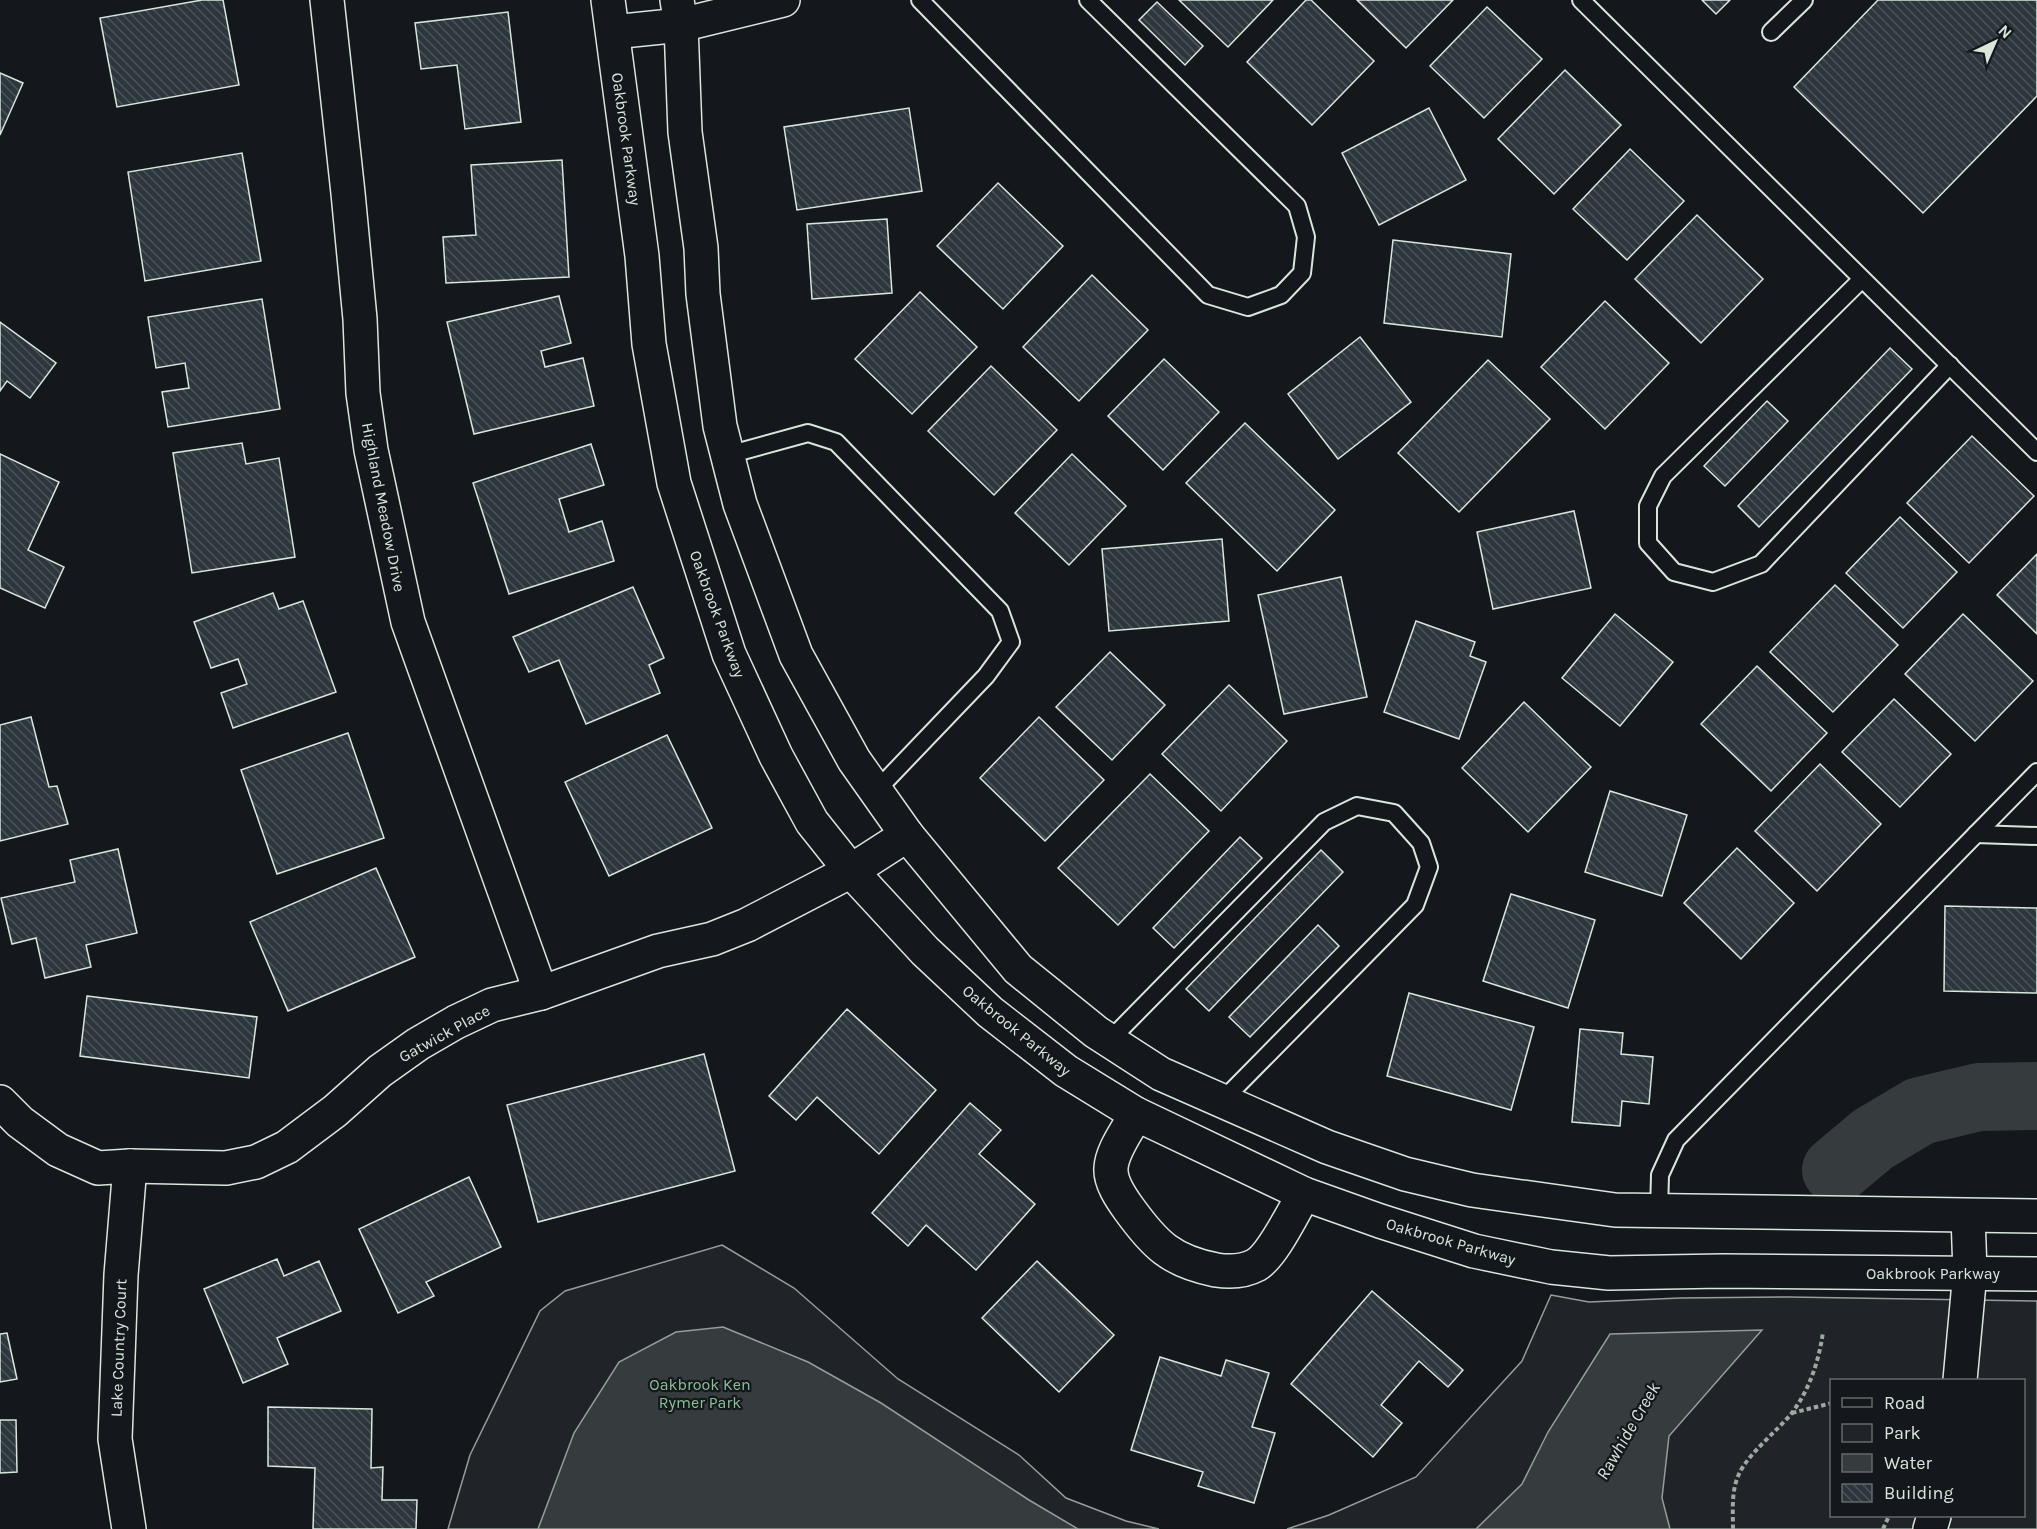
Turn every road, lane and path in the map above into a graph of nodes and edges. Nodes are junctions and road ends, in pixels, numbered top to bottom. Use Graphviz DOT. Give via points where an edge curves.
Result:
graph roads {
  1 [pos="327,0"];
  2 [pos="608,0"];
  3 [pos="783,0"];
  4 [pos="920,0"];
  5 [pos="1088,0"];
  6 [pos="1581,0"];
  7 [pos="1804,0"];
  8 [pos="679,13"];
  9 [pos="613,32"];
  10 [pos="1770,32"];
  11 [pos="1862,279"];
  12 [pos="1950,365"];
  13 [pos="2037,452"];
  14 [pos="728,455"];
  15 [pos="2037,772"];
  16 [pos="876,791"];
  17 [pos="1976,834"];
  18 [pos="907,835"];
  19 [pos="2037,836"];
  20 [pos="850,871"];
  21 [pos="541,993"];
  22 [pos="1109,1041"];
  23 [pos="1222,1101"];
  24 [pos="0,1102"];
  25 [pos="1136,1114"];
  26 [pos="130,1166"];
  27 [pos="1304,1194"];
  28 [pos="1659,1210"];
  29 [pos="1968,1216"];
  30 [pos="2037,1216"];
  31 [pos="1970,1272"];
  32 [pos="2037,1274"];
  33 [pos="1823,1332"];
  34 [pos="1960,1379"];
  35 [pos="1830,1404"];
  36 [pos="1792,1413"];
  37 [pos="129,1529"];
  38 [pos="1733,1529"];
  1 -- 21 [label="street, Highland Meadow Drive" via="360,319 363,393 371,450 408,622"];
  2 -- 9 [label="street, Oakbrook Parkway"];
  3 -- 8 [label="street"];
  4 -- 5 [label="lane" via="1208,295 1248,307 1281,295 1302,273 1306,237 1297,206"];
  6 -- 11 [label="lane"];
  7 -- 10 [label="lane"];
  8 -- 9 [label="street"];
  8 -- 14 [label="street" via="685,132 720,426"];
  9 -- 20 [label="street, Oakbrook Parkway" via="642,256 649,344 674,483 729,654 776,756 812,822"];
  11 -- 12 [label="lane"];
  11 -- 12 [label="lane" via="1664,476 1648,506 1648,543 1674,572 1713,582 1761,564"];
  12 -- 13 [label="lane"];
  14 -- 16 [label="street" via="740,504 796,655 854,760"];
  14 -- 16 [label="lane" via="808,433 836,442 1000,611 1011,642 986,676"];
  15 -- 17 [label="lane"];
  16 -- 18 [label="street"];
  17 -- 19 [label="lane"];
  17 -- 28 [label="lane" via="1676,1140 1660,1175"];
  18 -- 20 [label="street, Gatwick Place"];
  18 -- 22 [label="street" via="1018,969"];
  20 -- 21 [label="street, Gatwick Place" via="712,939 658,951"];
  20 -- 25 [label="street, Oakbrook Parkway" via="925,951 990,1012 1066,1071"];
  21 -- 26 [label="street, Gatwick Place" via="492,1005 418,1044 287,1147 256,1162 226,1168"];
  22 -- 23 [label="street" via="1161,1074"];
  22 -- 23 [label="lane" via="1324,822 1357,806 1394,813 1421,843 1429,867 1415,905"];
  23 -- 28 [label="street" via="1327,1147 1405,1174 1472,1190 1615,1210"];
  24 -- 26 [label="street, Gatwick Place" via="58,1150 98,1168"];
  25 -- 27 [label="street, Oakbrook Parkway"];
  25 -- 27 [label="street" via="1113,1157 1111,1170 1118,1195 1147,1234 1178,1259 1224,1271 1255,1266 1267,1257"];
  26 -- 37 [label="street, Lake Country Court" via="121,1275 115,1439"];
  27 -- 31 [label="street, Oakbrook Parkway" via="1474,1251 1551,1267 1609,1273"];
  28 -- 29 [label="street"];
  29 -- 30 [label="street"];
  29 -- 31 [label="street"];
  31 -- 32 [label="street, Oakbrook Parkway"];
  31 -- 34 [label="street"];
  33 -- 36 [label="path" via="1812,1376"];
  35 -- 36 [label="path"];
  36 -- 38 [label="path" via="1739,1473 1732,1499"];
}
